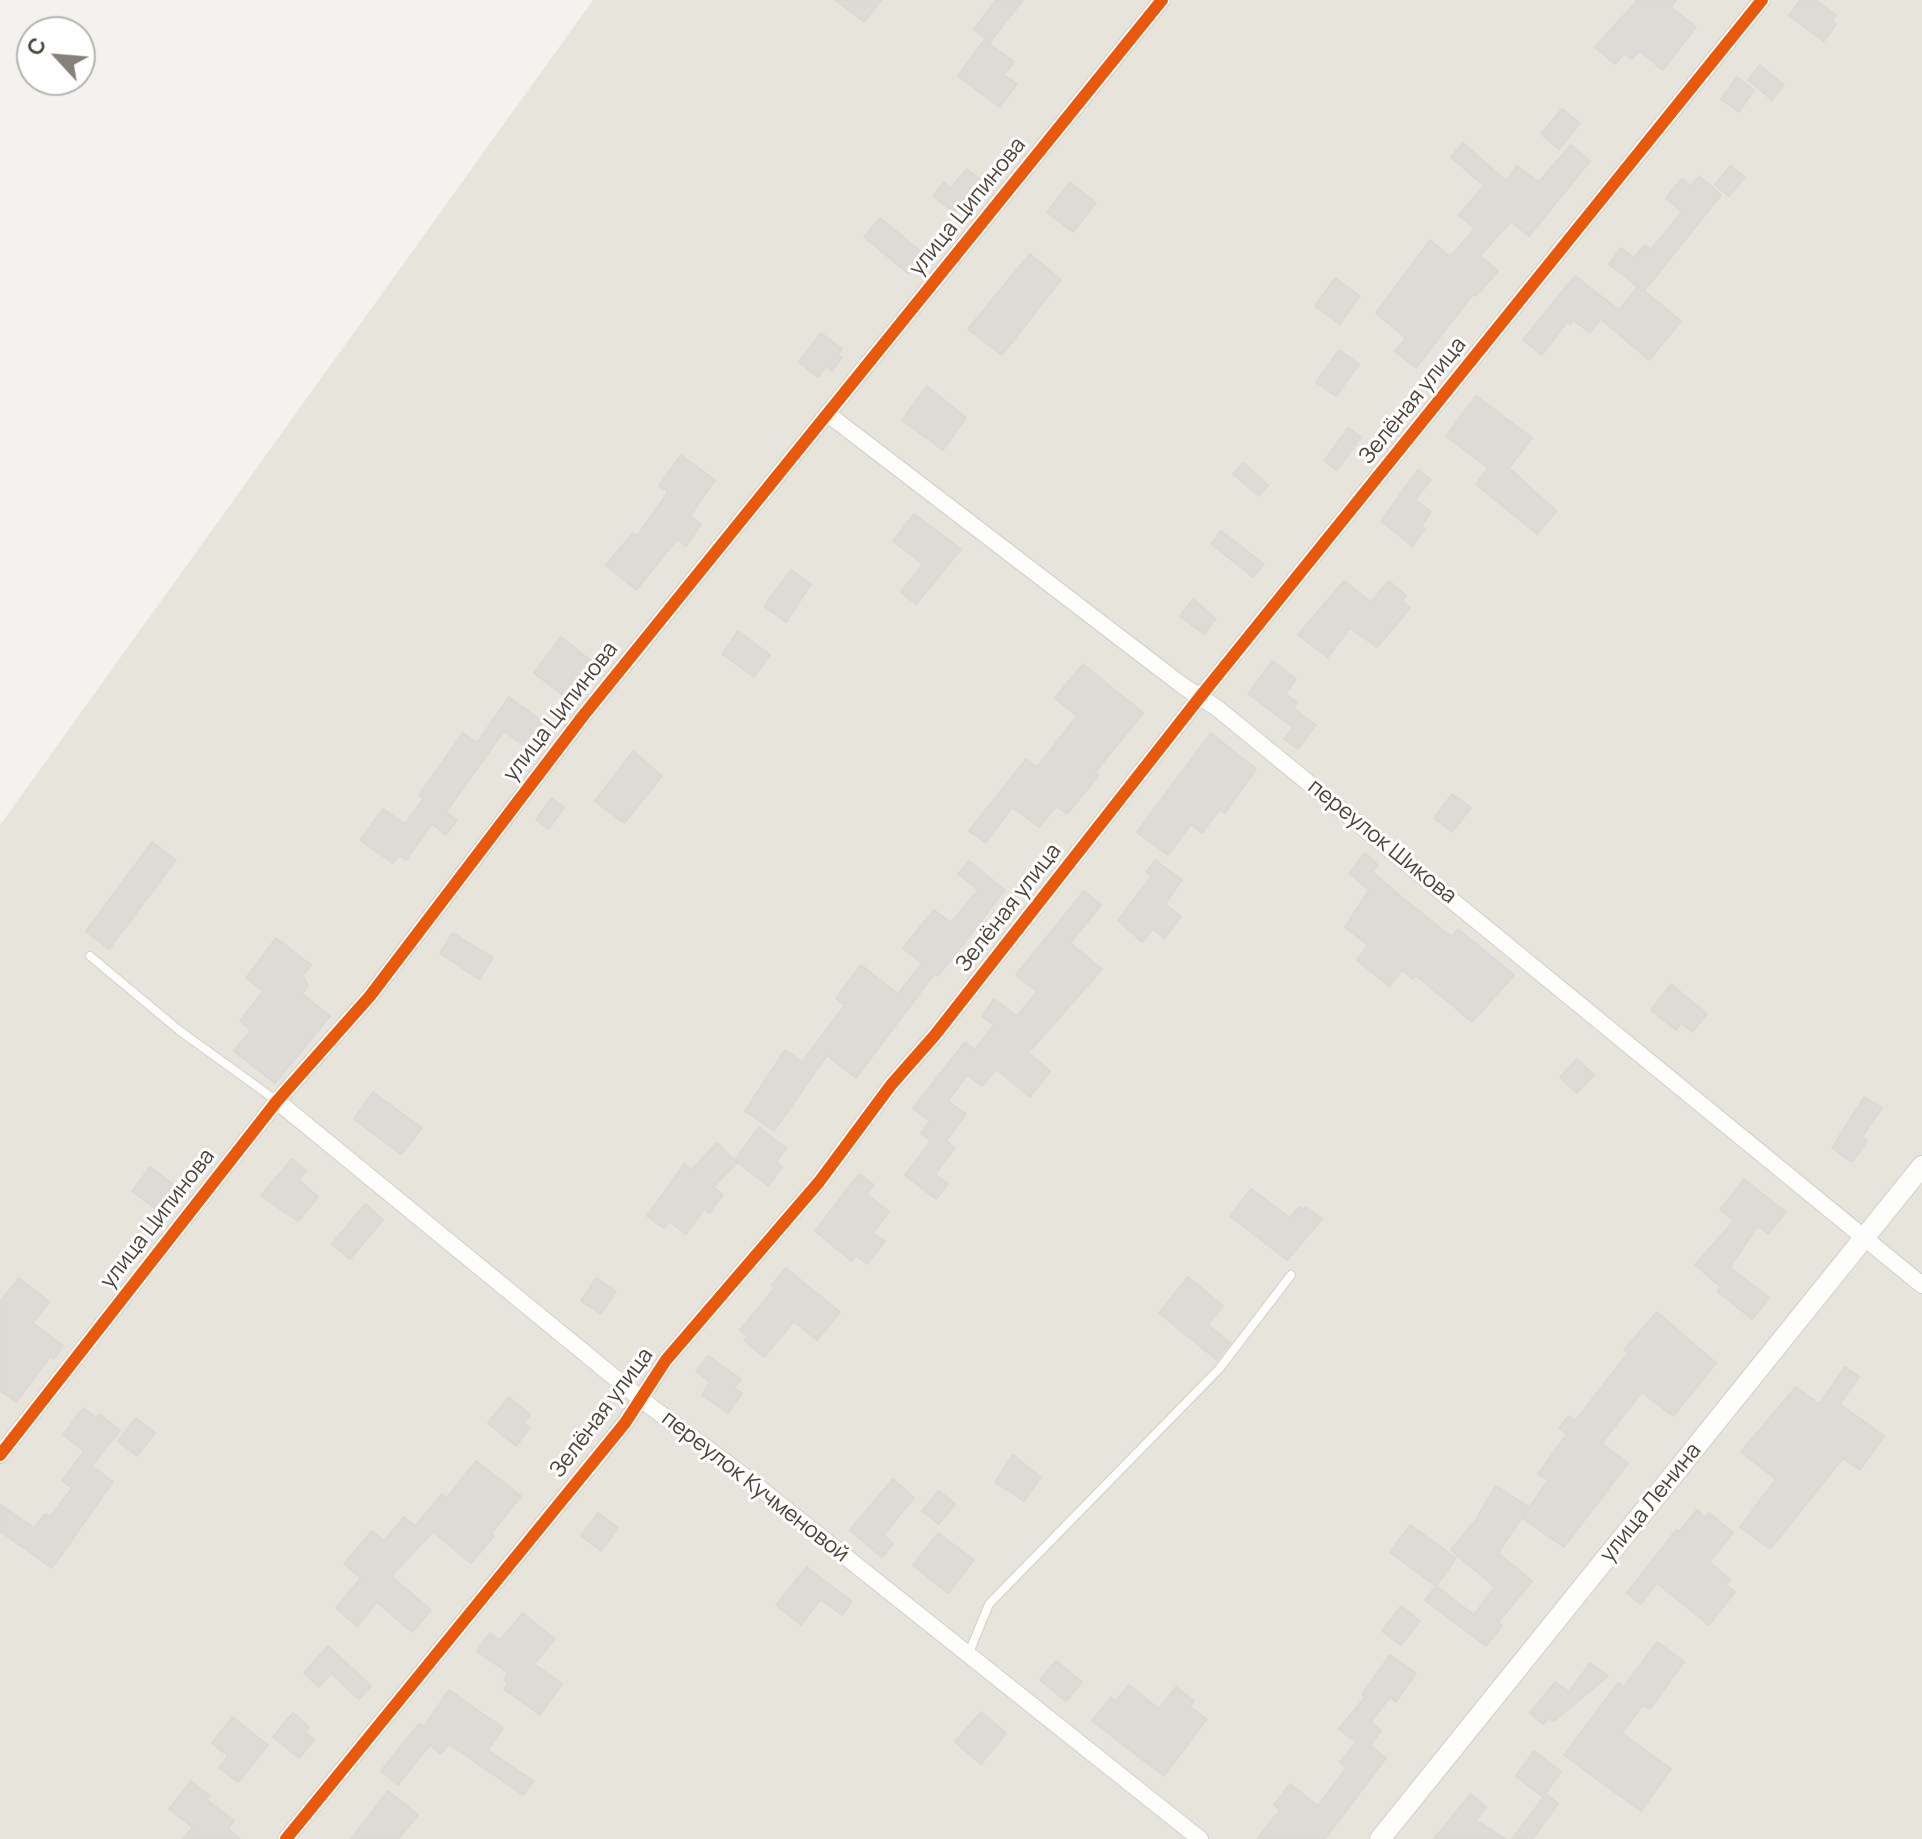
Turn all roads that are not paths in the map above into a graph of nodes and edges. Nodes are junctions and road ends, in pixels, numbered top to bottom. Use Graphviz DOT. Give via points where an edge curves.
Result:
graph roads {
  1 [pos="1162,0"];
  2 [pos="1762,0"];
  3 [pos="829,415"];
  4 [pos="1200,697"];
  5 [pos="90,956"];
  6 [pos="277,1101"];
  7 [pos="1922,1166"];
  8 [pos="1865,1238"];
  9 [pos="1291,1275"];
  10 [pos="1922,1285"];
  11 [pos="642,1400"];
  12 [pos="0,1455"];
  13 [pos="968,1656"];
  14 [pos="286,1839"];
  15 [pos="1200,1839"];
  16 [pos="1380,1839"];
  1 -- 3 [label="street, улица Ципинова"];
  2 -- 4 [label="street, Зелёная улица"];
  3 -- 4 [label="street, переулок Шикова"];
  3 -- 6 [label="street, улица Ципинова" via="592,704 370,996"];
  4 -- 8 [label="street, переулок Шикова"];
  4 -- 11 [label="street, Зелёная улица" via="819,1182 666,1360"];
  5 -- 6 [label="lane" via="180,1031"];
  6 -- 11 [label="street, переулок Кучменовой"];
  6 -- 12 [label="street, улица Ципинова"];
  7 -- 8 [label="street, улица Ленина"];
  8 -- 10 [label="street, переулок Шикова"];
  8 -- 16 [label="street, улица Ленина"];
  9 -- 13 [label="lane" via="1219,1369 989,1604"];
  11 -- 13 [label="street, переулок Кучменовой"];
  11 -- 14 [label="street, Зелёная улица"];
  13 -- 15 [label="street, переулок Кучменовой"];
}
